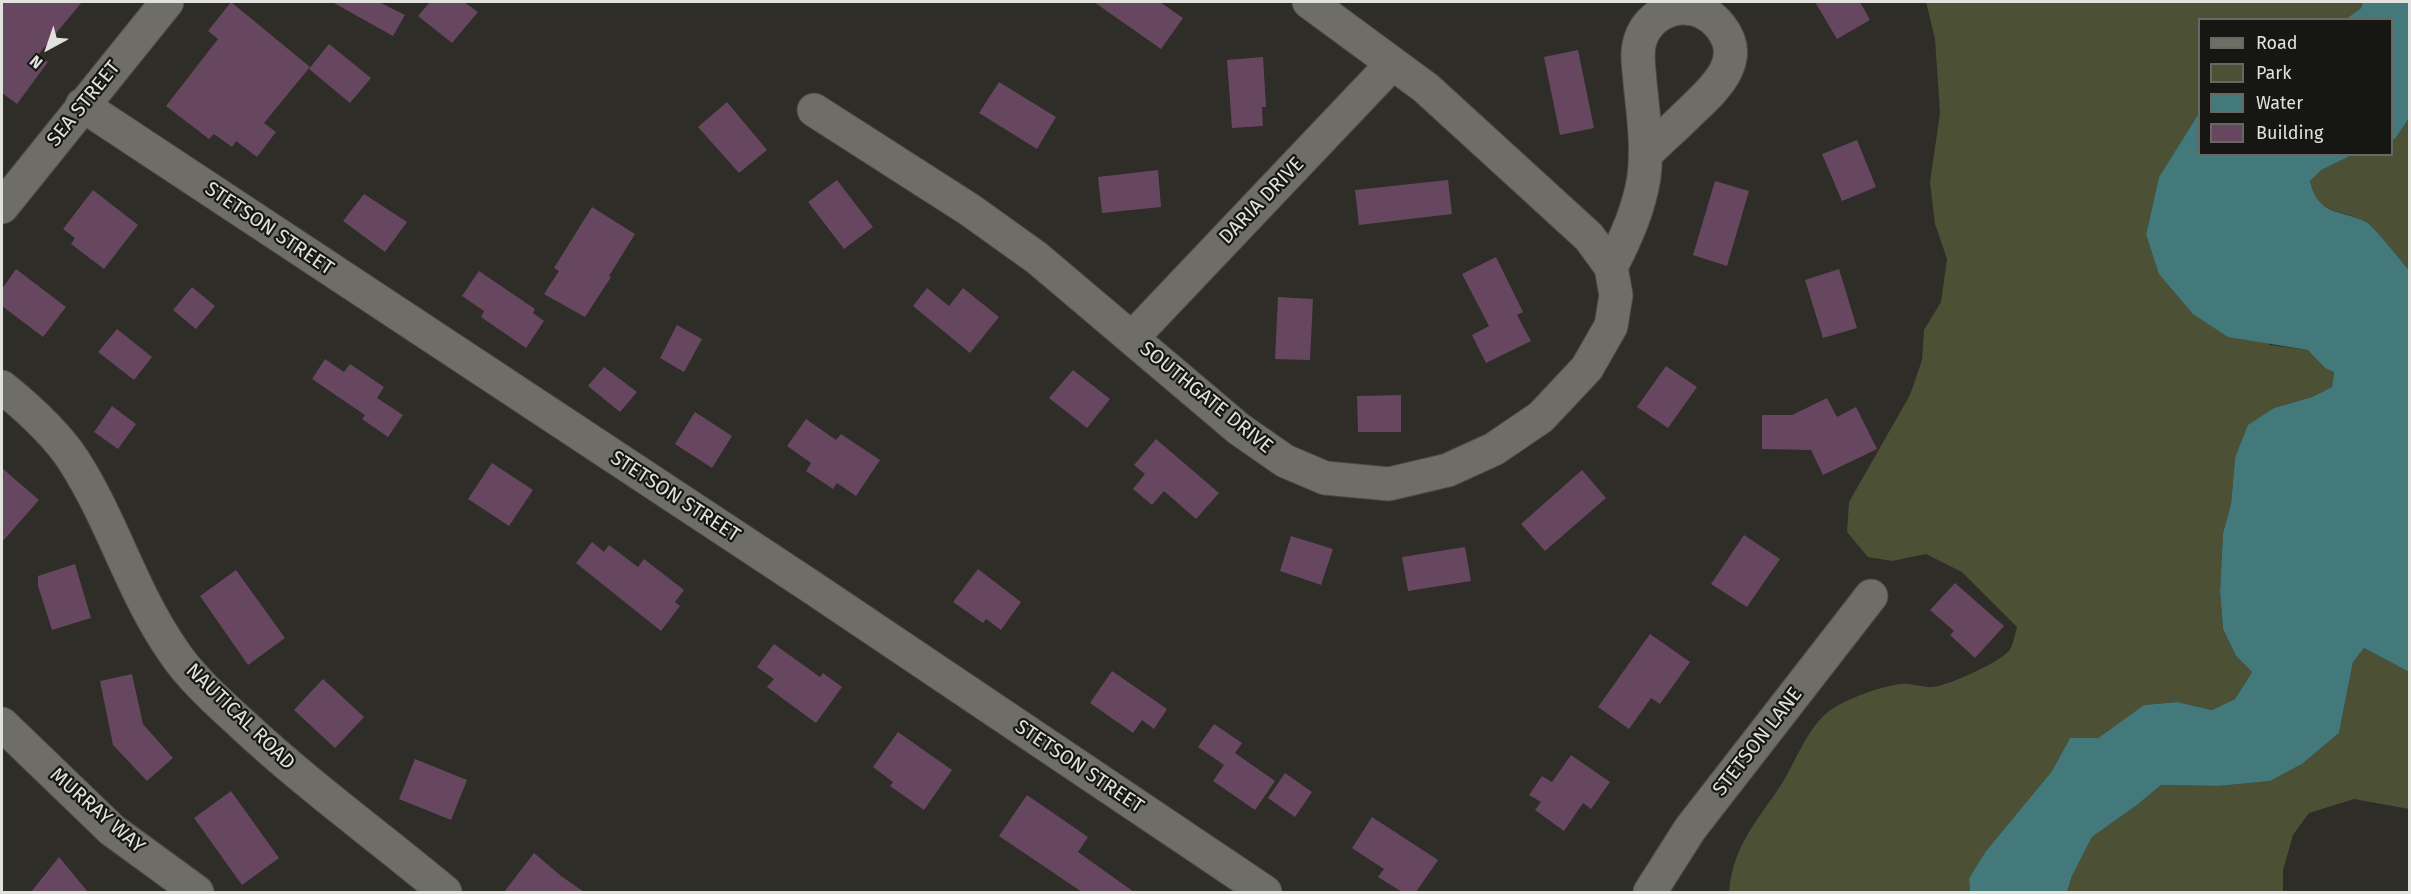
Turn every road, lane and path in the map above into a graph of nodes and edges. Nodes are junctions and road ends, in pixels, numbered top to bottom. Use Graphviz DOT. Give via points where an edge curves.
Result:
graph roads {
  1 [pos="167,2"];
  2 [pos="1309,2"];
  3 [pos="1392,64"];
  4 [pos="82,105"];
  5 [pos="814,110"];
  6 [pos="1646,154"];
  7 [pos="2,207"];
  8 [pos="1611,267"];
  9 [pos="1132,338"];
  10 [pos="2,387"];
  11 [pos="1871,596"];
  12 [pos="2,724"];
  13 [pos="197,892"];
  14 [pos="445,892"];
  15 [pos="1265,892"];
  16 [pos="1650,892"];
  1 -- 4 [label="street, SEA STREET"];
  2 -- 3 [label="street, SOUTHGATE DRIVE"];
  3 -- 8 [label="street, SOUTHGATE DRIVE" via="1426,88 1589,237"];
  3 -- 9 [label="street, DARIA DRIVE"];
  4 -- 7 [label="street, SEA STREET"];
  4 -- 15 [label="street, STETSON STREET"];
  5 -- 9 [label="street, SOUTHGATE DRIVE" via="1028,251"];
  6 -- 8 [label="street" via="1633,219"];
  8 -- 9 [label="street, SOUTHGATE DRIVE" via="1616,294 1611,326 1587,368 1541,417 1494,449 1448,470 1389,484 1325,478 1285,461 1239,429"];
  10 -- 14 [label="street, NAUTICAL ROAD" via="52,433 73,460 94,495 149,612 174,653 217,701 266,746"];
  11 -- 16 [label="street, STETSON LANE" via="1690,829"];
  12 -- 13 [label="street, MURRAY WAY" via="112,830"];
}
